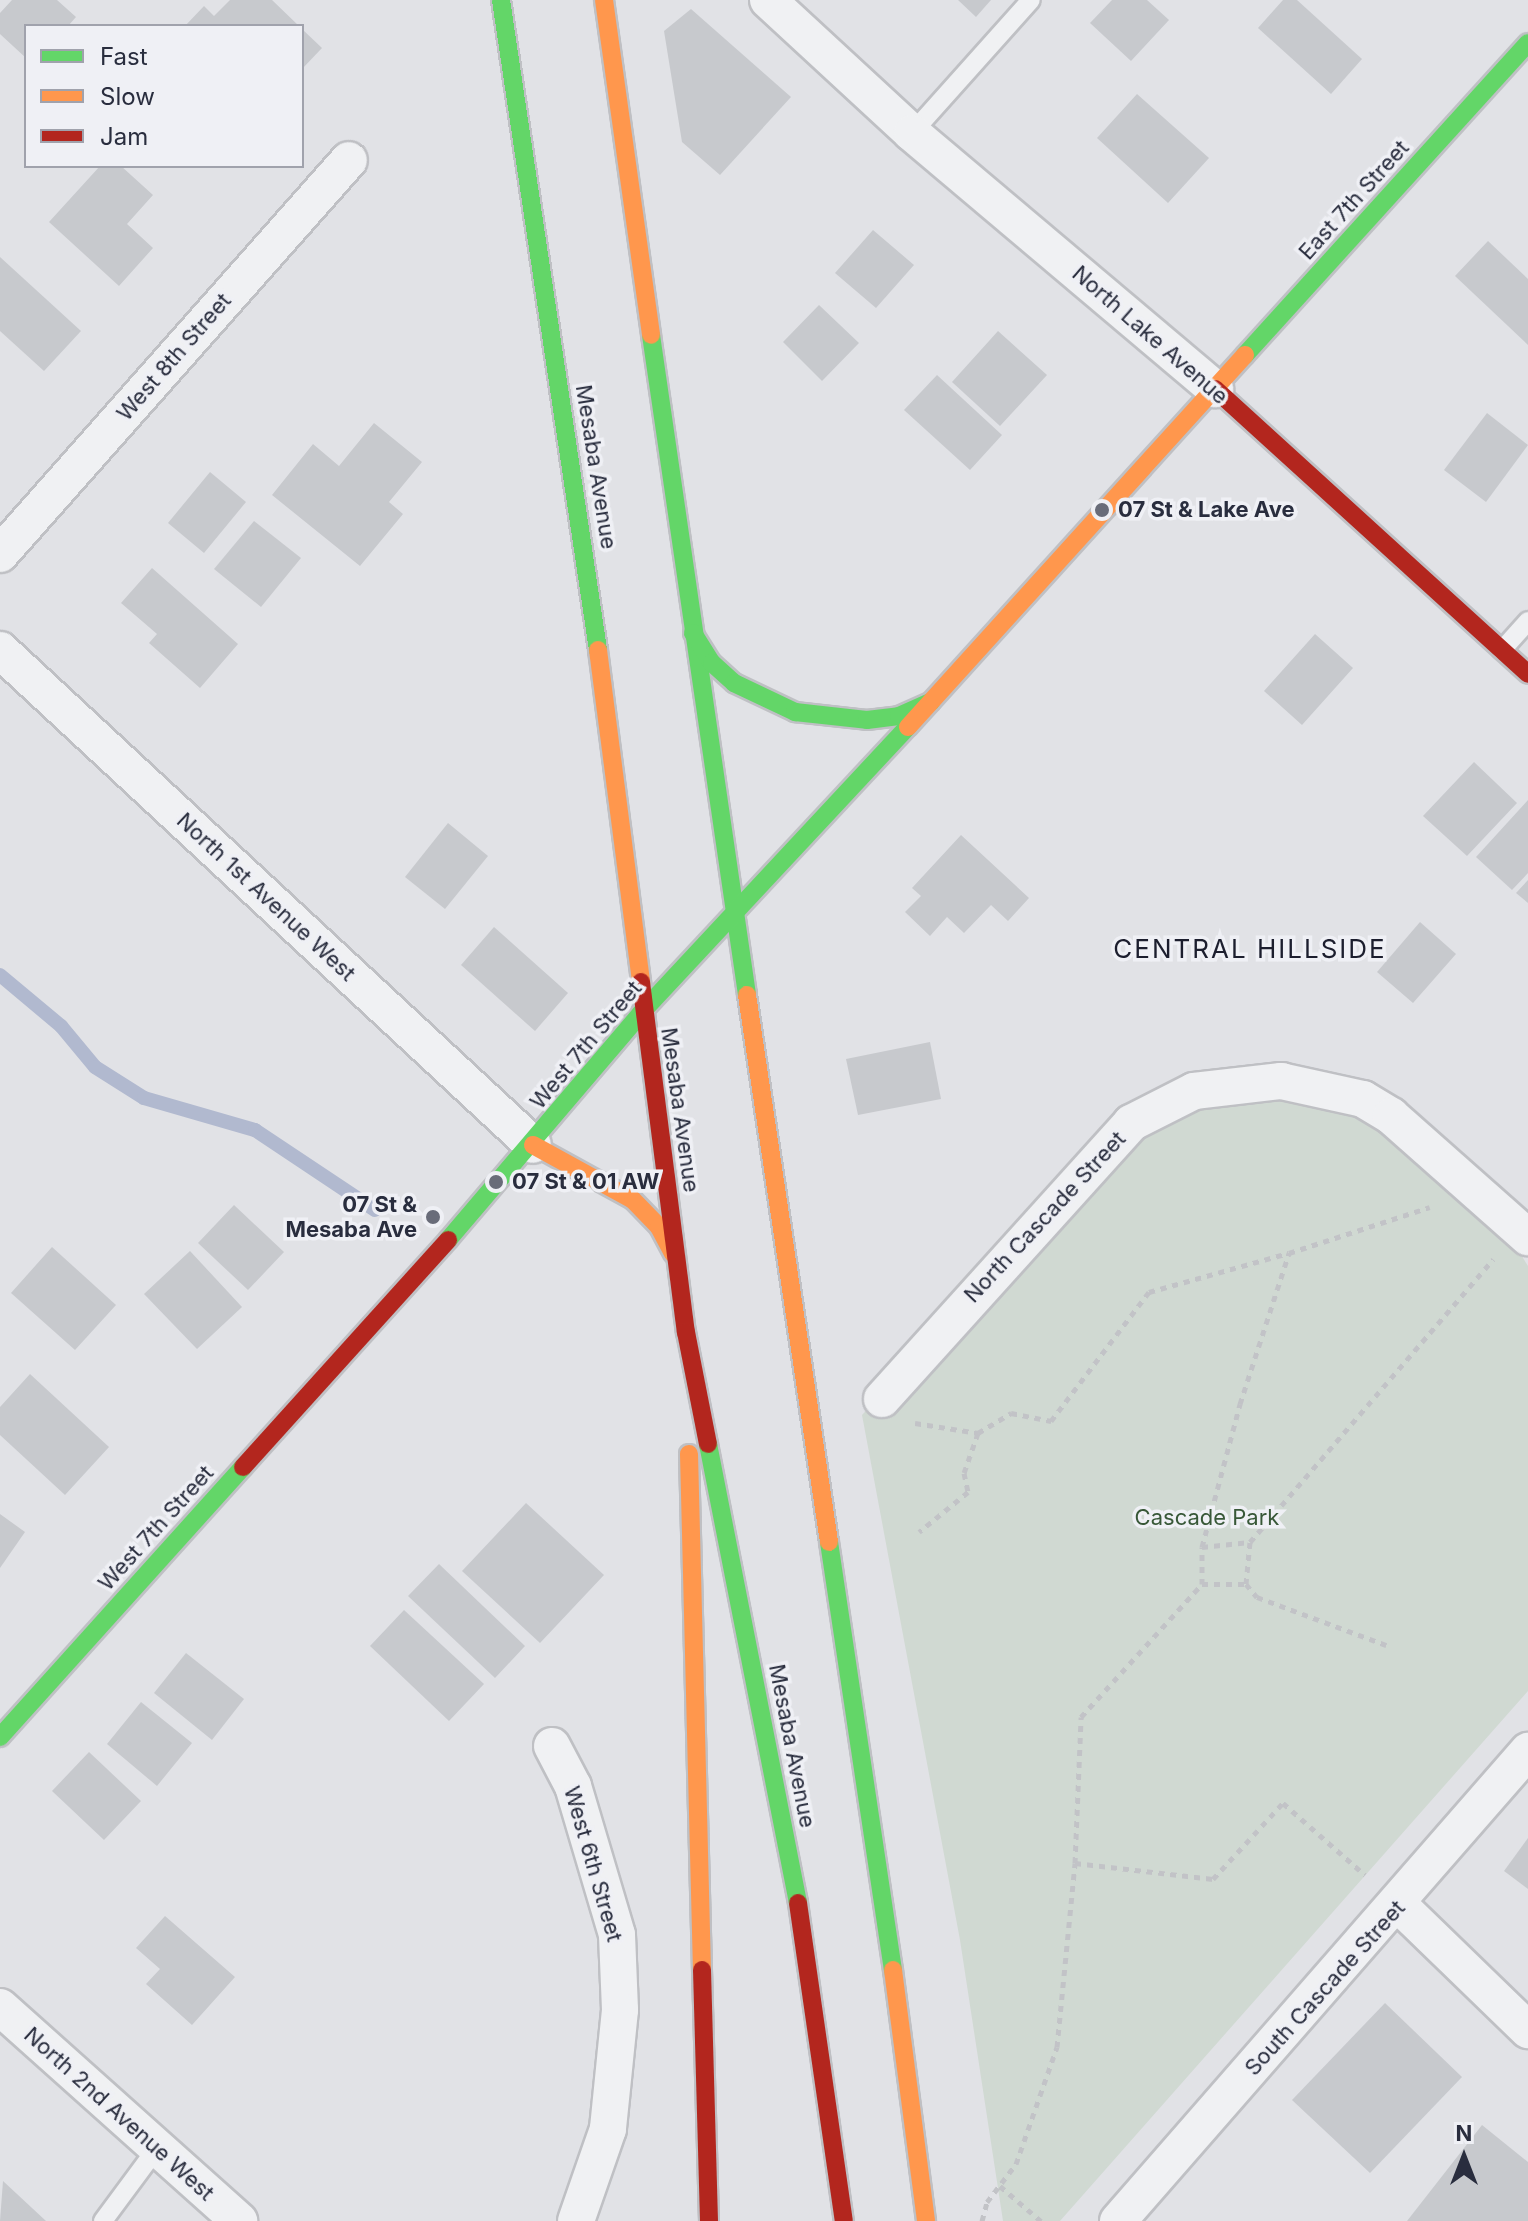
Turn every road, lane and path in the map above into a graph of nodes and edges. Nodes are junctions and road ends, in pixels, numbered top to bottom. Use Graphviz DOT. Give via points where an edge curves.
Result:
graph roads {
  1 [pos="501,0"];
  2 [pos="604,0"];
  3 [pos="768,0"];
  4 [pos="1031,0"];
  5 [pos="1528,43"];
  6 [pos="912,133"];
  7 [pos="349,160"];
  8 [pos="1215,389"];
  9 [pos="0,554"];
  10 [pos="1528,621"];
  11 [pos="692,631"];
  12 [pos="0,650"];
  13 [pos="1502,650"];
  14 [pos="1528,674"];
  15 [pos="931,702"];
  16 [pos="735,918"];
  17 [pos="641,1013"];
  18 [pos="533,1145"];
  19 [pos="1477,1192"];
  20 [pos="1525,1228"];
  21 [pos="1289,1253"];
  22 [pos="676,1259"];
  23 [pos="686,1332"];
  24 [pos="882,1399"];
  25 [pos="978,1433"];
  26 [pos="919,1532"];
  27 [pos="1250,1542"];
  28 [pos="1202,1547"];
  29 [pos="1202,1584"];
  30 [pos="1246,1584"];
  31 [pos="1386,1645"];
  32 [pos="0,1737"];
  33 [pos="552,1746"];
  34 [pos="1528,1751"];
  35 [pos="1075,1863"];
  36 [pos="1386,1893"];
  37 [pos="0,2007"];
  38 [pos="1528,2030"];
  39 [pos="157,2148"];
  40 [pos="1000,2186"];
  41 [pos="103,2221"];
  42 [pos="239,2221"];
  43 [pos="576,2221"];
  44 [pos="709,2221"];
  45 [pos="844,2221"];
  46 [pos="926,2221"];
  47 [pos="982,2221"];
  48 [pos="1041,2221"];
  49 [pos="1118,2221"];
  1 -- 17 [label="main road, Mesaba Avenue" via="578,498"];
  2 -- 11 [label="main road"];
  3 -- 6 [label="street, North Lake Avenue"];
  4 -- 6 [label="lane"];
  5 -- 8 [label="main road, East 7th Street"];
  6 -- 8 [label="street, North Lake Avenue"];
  7 -- 9 [label="street, West 8th Street"];
  8 -- 13 [label="main road, North Lake Avenue"];
  8 -- 15 [label="main road, West 7th Street"];
  10 -- 13 [label="lane"];
  11 -- 15 [label="main road" via="712,663 734,683 795,712 867,720 899,716"];
  11 -- 16 [label="main road"];
  12 -- 18 [label="street, North 1st Avenue West"];
  13 -- 14 [label="main road, North Lake Avenue"];
  15 -- 16 [label="main road, West 7th Street"];
  16 -- 17 [label="main road, West 7th Street"];
  16 -- 46 [label="main road" via="884,1903"];
  17 -- 18 [label="main road, West 7th Street"];
  17 -- 22 [label="main road, Mesaba Avenue"];
  18 -- 22 [label="main road" via="633,1200 659,1227"];
  18 -- 32 [label="main road, West 7th Street"];
  19 -- 20 [label="street, North Cascade Street"];
  19 -- 21 [label="path"];
  19 -- 24 [label="street, North Cascade Street" via="1391,1116 1363,1099 1281,1081 1194,1091 1131,1123"];
  20 -- 27 [label="path"];
  21 -- 25 [label="path" via="1149,1292 1051,1421 1011,1413"];
  21 -- 28 [label="path" via="1240,1404"];
  22 -- 23 [label="main road, Mesaba Avenue"];
  23 -- 44 [label="main road"];
  23 -- 45 [label="main road, Mesaba Avenue" via="802,1921"];
  24 -- 25 [label="path" via="914,1423"];
  25 -- 26 [label="path" via="964,1473 968,1492"];
  27 -- 28 [label="path"];
  27 -- 30 [label="path"];
  28 -- 29 [label="path"];
  29 -- 30 [label="path"];
  29 -- 35 [label="path" via="1081,1717"];
  30 -- 31 [label="path" via="1257,1597"];
  33 -- 43 [label="street, West 6th Street" via="573,1786 617,1935 620,2010 608,2129"];
  34 -- 36 [label="street, South Cascade Street"];
  35 -- 36 [label="path" via="1213,1879 1283,1803"];
  35 -- 40 [label="path" via="1057,2047 1016,2164"];
  36 -- 38 [label="street"];
  36 -- 49 [label="street, South Cascade Street"];
  37 -- 39 [label="street, North 2nd Avenue West"];
  39 -- 41 [label="lane"];
  39 -- 42 [label="street, North 2nd Avenue West"];
  40 -- 47 [label="path"];
  40 -- 48 [label="path"];
}
